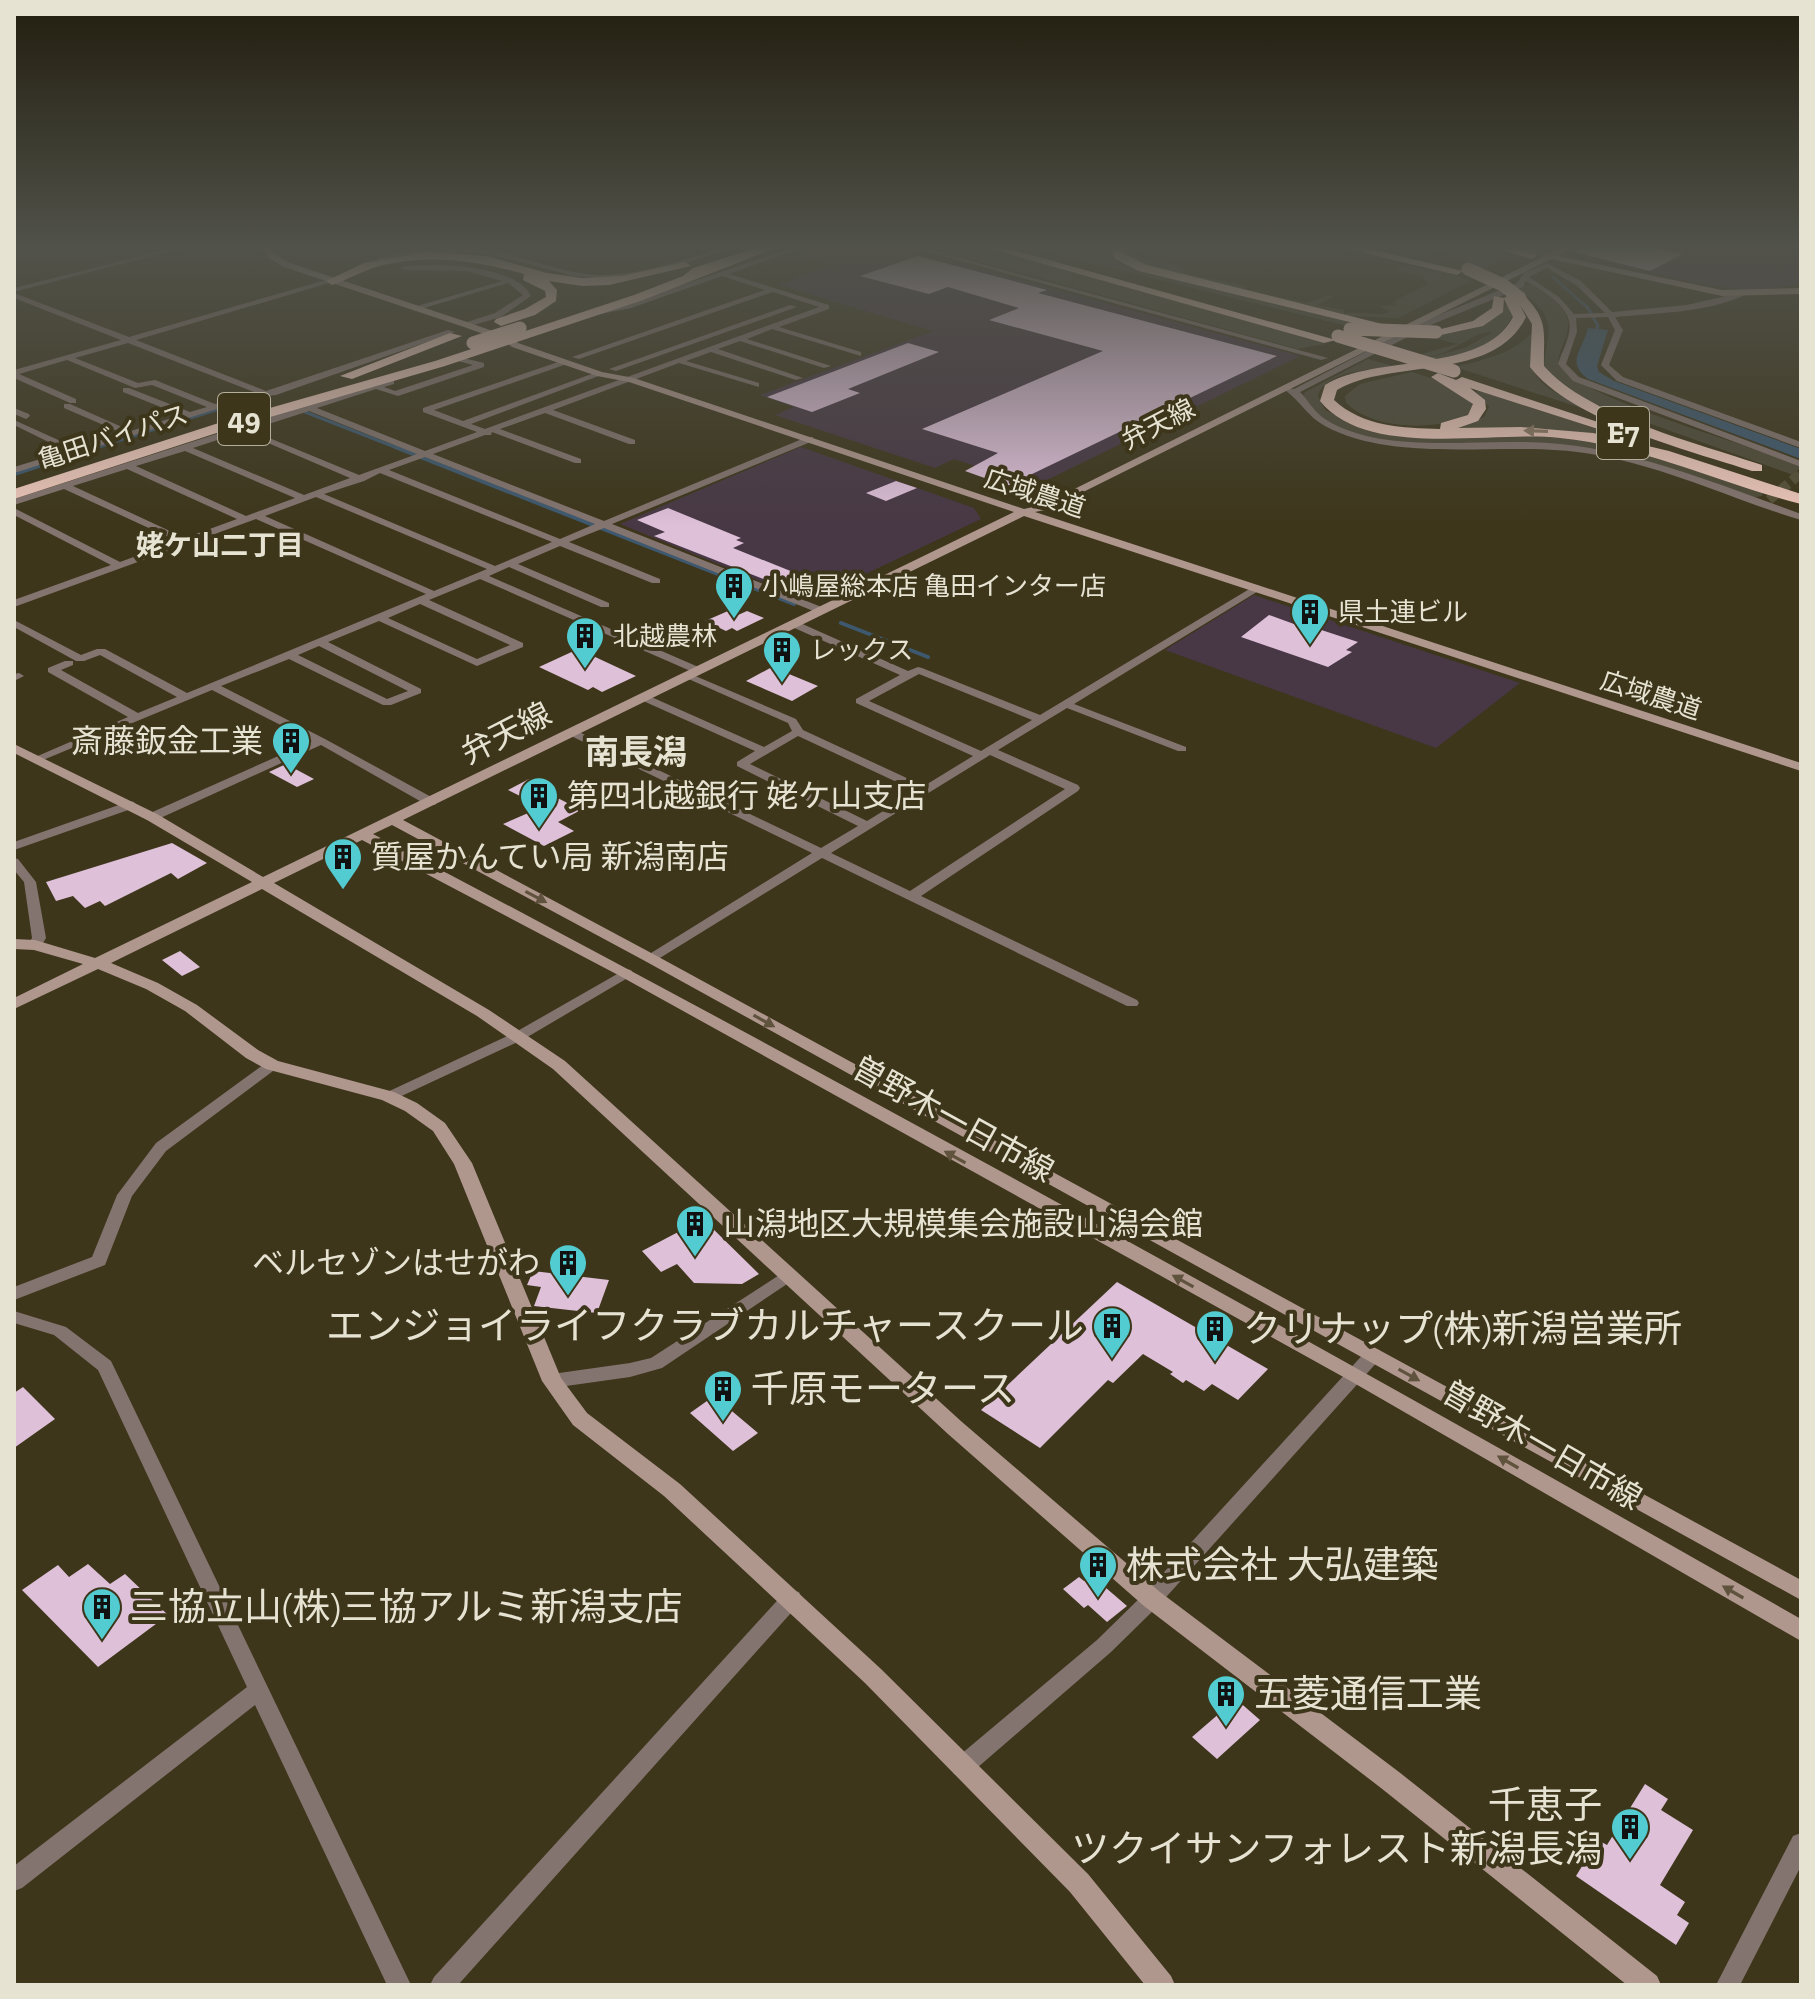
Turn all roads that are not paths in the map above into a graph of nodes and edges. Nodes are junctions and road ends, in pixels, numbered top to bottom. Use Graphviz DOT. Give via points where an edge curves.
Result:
graph roads {
  1 [pos="454,339"];
  2 [pos="461,339"];
  3 [pos="461,339"];
  4 [pos="465,339"];
  5 [pos="472,339"];
  6 [pos="525,339"];
  7 [pos="537,339"];
  8 [pos="628,339"];
  9 [pos="699,339"];
  10 [pos="811,339"];
  11 [pos="1255,339"];
  12 [pos="1344,339"];
  13 [pos="1367,339"];
  14 [pos="1372,339"];
  15 [pos="1396,339"];
  16 [pos="1501,339"];
  17 [pos="1517,339"];
  18 [pos="1540,339"];
  19 [pos="1570,339"];
  20 [pos="1615,339"];
  21 [pos="129,340"];
  22 [pos="743,340"];
  23 [pos="537,348"];
  24 [pos="713,350"];
  25 [pos="858,354"];
  26 [pos="576,357"];
  27 [pos="68,358"];
  28 [pos="458,358"];
  29 [pos="1324,358"];
  30 [pos="564,362"];
  31 [pos="682,362"];
  32 [pos="827,366"];
  33 [pos="613,369"];
  34 [pos="14,374"];
  35 [pos="600,374"];
  36 [pos="1446,374"];
  37 [pos="799,378"];
  38 [pos="631,380"];
  39 [pos="756,385"];
  40 [pos="375,386"];
  41 [pos="1283,388"];
  42 [pos="126,390"];
  43 [pos="1294,392"];
  44 [pos="264,393"];
  45 [pos="214,407"];
  46 [pos="307,407"];
  47 [pos="14,411"];
  48 [pos="548,411"];
  49 [pos="189,415"];
  50 [pos="26,416"];
  51 [pos="15,422"];
  52 [pos="463,424"];
  53 [pos="220,427"];
  54 [pos="241,429"];
  55 [pos="492,431"];
  56 [pos="131,434"];
  57 [pos="810,439"];
  58 [pos="632,442"];
  59 [pos="1801,445"];
  60 [pos="184,447"];
  61 [pos="75,451"];
  62 [pos="420,457"];
  63 [pos="578,461"];
  64 [pos="1801,464"];
  65 [pos="126,465"];
  66 [pos="16,470"];
  67 [pos="383,471"];
  68 [pos="361,479"];
  69 [pos="14,485"];
  70 [pos="63,485"];
  71 [pos="1801,486"];
  72 [pos="14,494"];
  73 [pos="317,494"];
  74 [pos="1801,497"];
  75 [pos="306,499"];
  76 [pos="14,502"];
  77 [pos="14,511"];
  78 [pos="1023,512"];
  79 [pos="1801,517"];
  80 [pos="252,518"];
  81 [pos="599,526"];
  82 [pos="186,542"];
  83 [pos="560,542"];
  84 [pos="508,563"];
  85 [pos="121,566"];
  86 [pos="495,569"];
  87 [pos="479,575"];
  88 [pos="656,581"];
  89 [pos="1256,588"];
  90 [pos="433,594"];
  91 [pos="419,600"];
  92 [pos="14,604"];
  93 [pos="605,605"];
  94 [pos="820,610"];
  95 [pos="378,617"];
  96 [pos="14,623"];
  97 [pos="794,624"];
  98 [pos="319,642"];
  99 [pos="288,654"];
  100 [pos="69,663"];
  101 [pos="694,674"];
  102 [pos="909,675"];
  103 [pos="212,686"];
  104 [pos="186,697"];
  105 [pos="645,698"];
  106 [pos="1065,704"];
  107 [pos="137,717"];
  108 [pos="1041,719"];
  109 [pos="571,732"];
  110 [pos="798,732"];
  111 [pos="321,741"];
  112 [pos="14,748"];
  113 [pos="1182,749"];
  114 [pos="764,751"];
  115 [pos="986,754"];
  116 [pos="39,758"];
  117 [pos="1801,767"];
  118 [pos="926,791"];
  119 [pos="431,802"];
  120 [pos="130,805"];
  121 [pos="152,817"];
  122 [pos="393,820"];
  123 [pos="868,826"];
  124 [pos="364,835"];
  125 [pos="14,846"];
  126 [pos="823,853"];
  127 [pos="14,862"];
  128 [pos="261,883"];
  129 [pos="913,895"];
  130 [pos="14,944"];
  131 [pos="35,945"];
  132 [pos="650,958"];
  133 [pos="95,964"];
  134 [pos="626,973"];
  135 [pos="1132,1003"];
  136 [pos="14,1004"];
  137 [pos="519,1036"];
  138 [pos="272,1065"];
  139 [pos="388,1097"];
  140 [pos="787,1276"];
  141 [pos="14,1294"];
  142 [pos="14,1317"];
  143 [pos="1373,1355"];
  144 [pos="1354,1374"];
  145 [pos="552,1381"];
  146 [pos="1801,1591"];
  147 [pos="792,1598"];
  148 [pos="1152,1599"];
  149 [pos="1801,1631"];
  150 [pos="257,1691"];
  151 [pos="962,1767"];
  152 [pos="1801,1843"];
  153 [pos="14,1880"];
  154 [pos="399,1985"];
  155 [pos="442,1985"];
  156 [pos="1162,1985"];
  157 [pos="1648,1985"];
  158 [pos="1728,1985"];
  1 -- 44 [label="street" via="416,344"];
  2 -- 69 [label="highway, 亀田バイパス / 49"];
  3 -- 53 [label="highway, 亀田バイパス / 49"];
  4 -- 28 [label="highway"];
  5 -- 23 [label="highway"];
  6 -- 23 [label="street, 広域農道"];
  7 -- 23 [label="highway"];
  8 -- 26 [label="street"];
  9 -- 33 [label="street"];
  10 -- 25 [label="street"];
  11 -- 29 [label="street"];
  12 -- 36 [label="highway"];
  13 -- 29 [label="street, 弁天線"];
  14 -- 41 [label="street, 弁天線"];
  15 -- 43 [label="street"];
  74 -- 16 [label="highway, one-way" via="1598,438 1537,431 1394,431 1350,419 1327,401 1330,388 1349,378 1448,360"];
  17 -- 36 [label="highway" via="1470,360 1362,381 1341,390 1338,399 1353,414 1400,426 1444,427 1474,418 1480,408 1476,397"];
  18 -- 71 [label="highway" via="1537,367 1560,390"];
  19 -- 64 [label="street" via="1562,364 1576,379"];
  20 -- 59 [label="street" via="1605,365 1620,379"];
  21 -- 27 [label="street"];
  21 -- 44 [label="street"];
  22 -- 24 [label="street"];
  22 -- 32 [label="street"];
  23 -- 26 [label="street"];
  23 -- 30 [label="street, 広域農道"];
  24 -- 31 [label="street"];
  24 -- 37 [label="street"];
  26 -- 33 [label="street"];
  27 -- 34 [label="street"];
  27 -- 45 [label="street" via="138,386 152,382"];
  28 -- 40 [label="street"];
  28 -- 40 [label="street" via="481,365 395,394"];
  28 -- 53 [label="highway"];
  29 -- 78 [label="street, 弁天線"];
  30 -- 35 [label="street, 広域農道"];
  30 -- 52 [label="street" via="426,410"];
  31 -- 38 [label="street"];
  31 -- 39 [label="street"];
  33 -- 38 [label="street"];
  34 -- 56 [label="street"];
  35 -- 38 [label="street, 広域農道"];
  35 -- 52 [label="street"];
  36 -- 71 [label="highway, E7"];
  36 -- 74 [label="highway, E7"];
  38 -- 48 [label="street"];
  38 -- 57 [label="street, 広域農道"];
  40 -- 46 [label="street"];
  41 -- 43 [label="street"];
  41 -- 78 [label="street, 弁天線" via="1045,507"];
  42 -- 49 [label="street"];
  43 -- 79 [label="street" via="1322,420 1367,438 1433,446 1582,449 1768,502"];
  44 -- 45 [label="street"];
  44 -- 66 [label="street"];
  45 -- 49 [label="street"];
  46 -- 54 [label="street"];
  46 -- 62 [label="street"];
  47 -- 50 [label="street"];
  48 -- 55 [label="street"];
  48 -- 58 [label="street"];
  49 -- 56 [label="street"];
  51 -- 61 [label="street"];
  52 -- 55 [label="street"];
  53 -- 72 [label="highway, 亀田バイパス / 49"];
  54 -- 60 [label="street"];
  54 -- 68 [label="street"];
  55 -- 62 [label="street"];
  55 -- 63 [label="street"];
  56 -- 61 [label="street"];
  57 -- 78 [label="street, 広域農道"];
  57 -- 81 [label="street"];
  60 -- 65 [label="street"];
  60 -- 75 [label="street"];
  61 -- 66 [label="street"];
  62 -- 67 [label="street"];
  62 -- 81 [label="street"];
  65 -- 70 [label="street"];
  65 -- 80 [label="street"];
  67 -- 68 [label="street"];
  67 -- 83 [label="street"];
  68 -- 73 [label="street"];
  70 -- 76 [label="street"];
  70 -- 82 [label="street"];
  73 -- 75 [label="street"];
  73 -- 86 [label="street"];
  75 -- 80 [label="street"];
  77 -- 85 [label="street"];
  78 -- 89 [label="street, 広域農道"];
  78 -- 94 [label="street, 弁天線"];
  80 -- 82 [label="street"];
  80 -- 90 [label="street"];
  81 -- 83 [label="street"];
  81 -- 94 [label="street"];
  82 -- 85 [label="street"];
  83 -- 84 [label="street"];
  83 -- 88 [label="street"];
  84 -- 86 [label="street"];
  84 -- 93 [label="street"];
  85 -- 92 [label="street"];
  86 -- 87 [label="street"];
  87 -- 90 [label="street"];
  87 -- 101 [label="street"];
  89 -- 106 [label="street"];
  89 -- 117 [label="street, 広域農道"];
  90 -- 91 [label="street"];
  91 -- 95 [label="street"];
  91 -- 95 [label="street" via="519,645 477,663"];
  94 -- 97 [label="street, 弁天線"];
  95 -- 98 [label="street"];
  96 -- 104 [label="street" via="80,659 101,651"];
  97 -- 101 [label="street, 弁天線"];
  97 -- 102 [label="street"];
  98 -- 99 [label="street"];
  98 -- 99 [label="street" via="417,691 387,703"];
  99 -- 103 [label="street"];
  100 -- 107 [label="street" via="52,670"];
  101 -- 105 [label="street, 弁天線"];
  101 -- 110 [label="street" via="792,721"];
  102 -- 108 [label="street" via="918,670"];
  102 -- 115 [label="street" via="860,701"];
  103 -- 104 [label="street"];
  103 -- 111 [label="street"];
  104 -- 107 [label="street"];
  105 -- 109 [label="street, 弁天線"];
  105 -- 114 [label="street"];
  106 -- 108 [label="street"];
  106 -- 113 [label="street"];
  107 -- 116 [label="street"];
  108 -- 115 [label="street"];
  109 -- 119 [label="street, 弁天線"];
  109 -- 126 [label="street"];
  110 -- 114 [label="street"];
  110 -- 118 [label="street"];
  111 -- 119 [label="street"];
  111 -- 121 [label="street"];
  112 -- 116 [label="street"];
  114 -- 123 [label="street" via="741,764"];
  115 -- 118 [label="street"];
  115 -- 129 [label="street" via="1074,788"];
  116 -- 120 [label="street"];
  118 -- 123 [label="street"];
  119 -- 122 [label="street, 弁天線"];
  120 -- 121 [label="street"];
  120 -- 125 [label="street"];
  121 -- 128 [label="street"];
  122 -- 124 [label="street, 弁天線"];
  122 -- 132 [label="street, 曽野木一日市線, one-way"];
  123 -- 126 [label="street"];
  124 -- 128 [label="street, 弁天線"];
  124 -- 134 [label="street, 曽野木一日市線"];
  126 -- 129 [label="street"];
  126 -- 132 [label="street"];
  127 -- 131 [label="street" via="30,882 39,938"];
  128 -- 133 [label="street, 弁天線"];
  128 -- 137 [label="street"];
  129 -- 135 [label="street"];
  130 -- 131 [label="street"];
  131 -- 133 [label="street"];
  132 -- 143 [label="street, 曽野木一日市線, one-way"];
  133 -- 136 [label="street, 弁天線"];
  133 -- 138 [label="street" via="165,993"];
  134 -- 137 [label="street"];
  144 -- 134 [label="street, 曽野木一日市線, one-way"];
  137 -- 139 [label="street"];
  137 -- 140 [label="street" via="559,1065"];
  138 -- 139 [label="street"];
  138 -- 141 [label="street" via="161,1147 125,1195 99,1261"];
  139 -- 145 [label="street" via="439,1127 463,1163"];
  140 -- 145 [label="street" via="656,1363"];
  140 -- 148 [label="street"];
  142 -- 150 [label="street" via="60,1331 105,1366"];
  143 -- 144 [label="street"];
  143 -- 146 [label="street, 曽野木一日市線, one-way"];
  144 -- 148 [label="street"];
  149 -- 144 [label="street, 曽野木一日市線, one-way"];
  145 -- 147 [label="street" via="580,1419 672,1490"];
  147 -- 151 [label="street"];
  147 -- 155 [label="street"];
  148 -- 151 [label="street"];
  148 -- 157 [label="street"];
  150 -- 153 [label="street"];
  150 -- 154 [label="street"];
  151 -- 156 [label="street" via="1079,1883"];
  152 -- 158 [label="street"];
}
